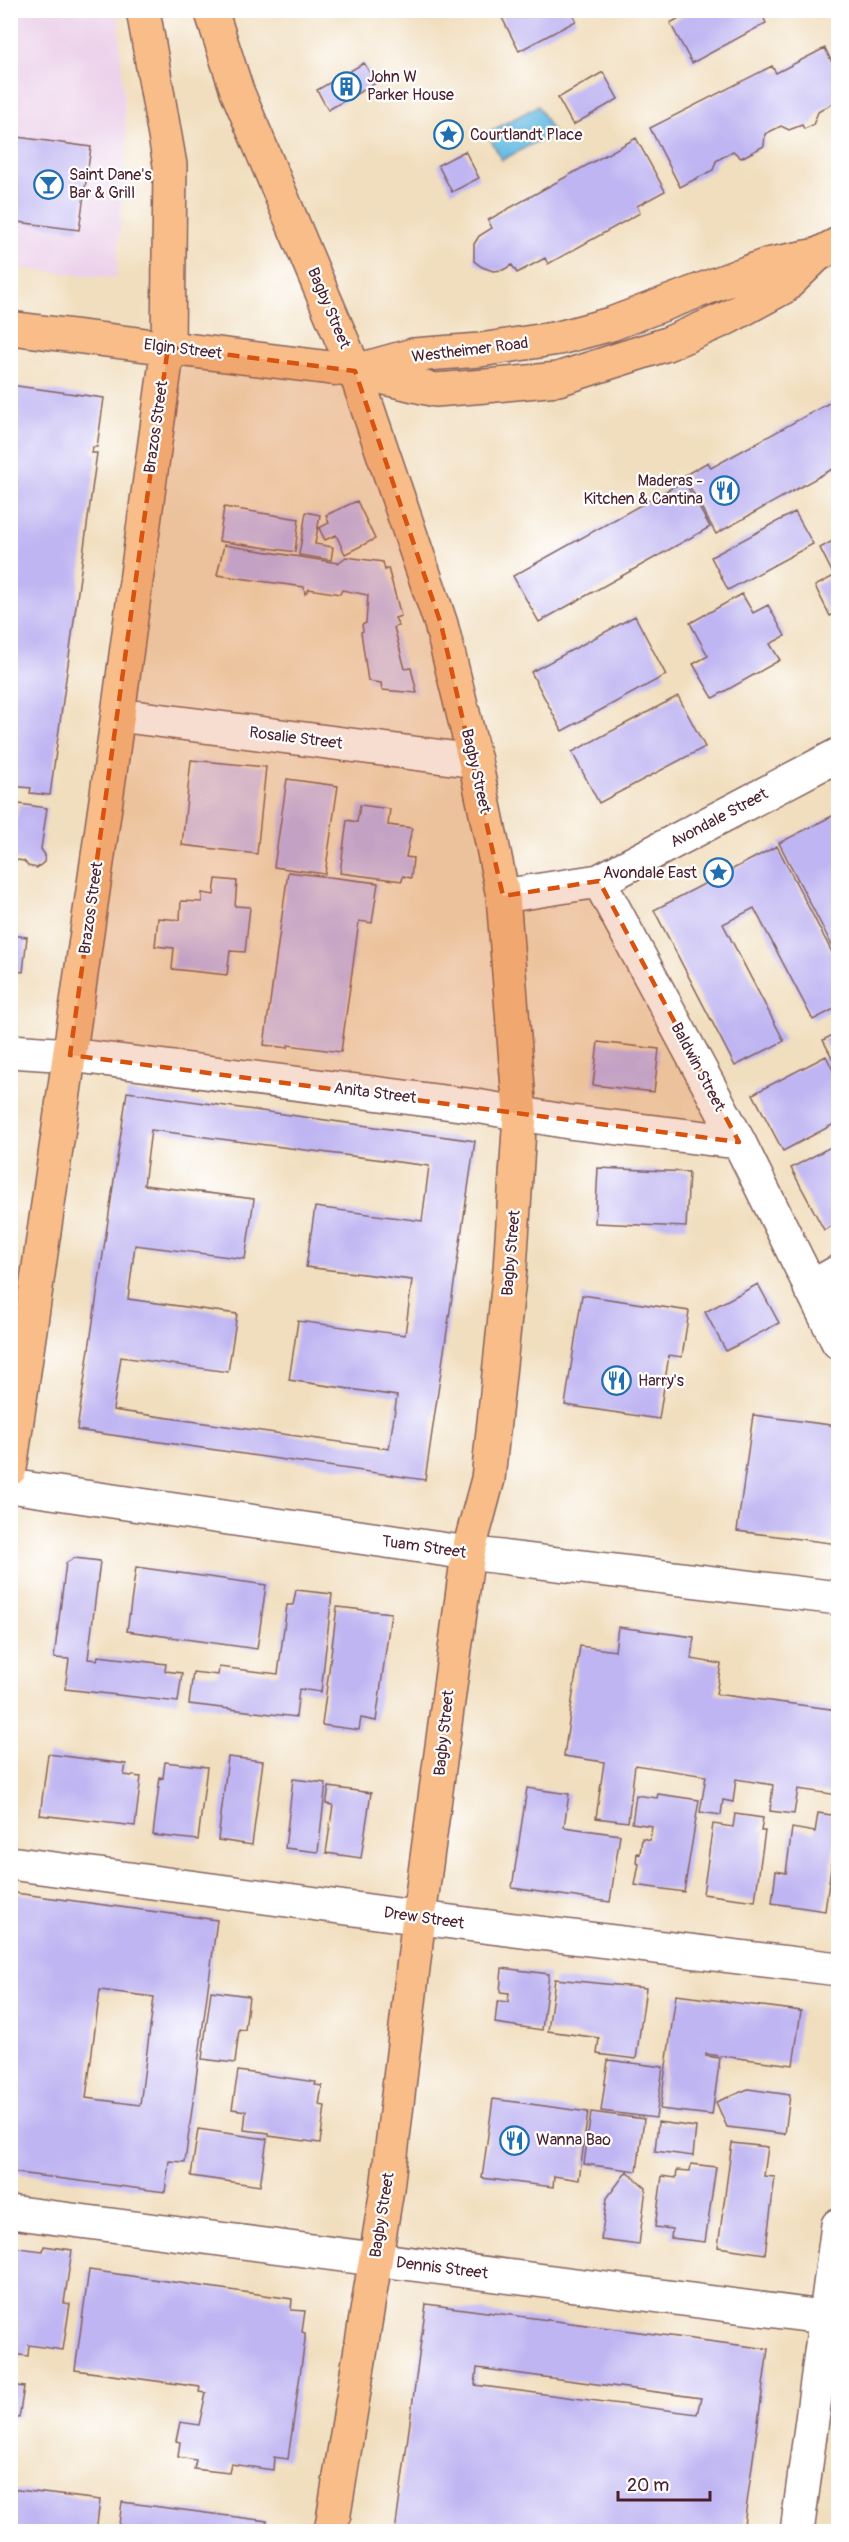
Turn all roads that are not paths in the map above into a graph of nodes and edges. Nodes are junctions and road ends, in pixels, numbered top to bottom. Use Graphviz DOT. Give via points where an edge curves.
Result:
graph roads {
  1 [pos="143,10"];
  2 [pos="213,11"];
  3 [pos="828,250"];
  4 [pos="10,328"];
  5 [pos="168,347"];
  6 [pos="355,371"];
  7 [pos="118,716"];
  8 [pos="838,755"];
  9 [pos="475,761"];
  10 [pos="599,881"];
  11 [pos="503,896"];
  12 [pos="10,1051"];
  13 [pos="70,1056"];
  14 [pos="520,1114"];
  15 [pos="739,1143"];
  16 [pos="838,1272"];
  17 [pos="810,1288"];
  18 [pos="838,1342"];
  19 [pos="10,1469"];
  20 [pos="10,1486"];
  21 [pos="468,1553"];
  22 [pos="838,1598"];
  23 [pos="10,1863"];
  24 [pos="419,1917"];
  25 [pos="838,1969"];
  26 [pos="10,2212"];
  27 [pos="838,2225"];
  28 [pos="375,2259"];
  29 [pos="832,2318"];
  30 [pos="331,2532"];
  31 [pos="797,2532"];
  1 -- 5 [label="main road, Brazos Street" via="170,165"];
  2 -- 6 [label="main road, Bagby Street" via="237,91"];
  3 -- 6 [label="main road, Westheimer Road" via="784,287 727,318 667,344 558,378 435,390"];
  4 -- 5 [label="main road, Elgin Street"];
  5 -- 6 [label="main road, Elgin Street"];
  5 -- 7 [label="main road, Brazos Street"];
  6 -- 9 [label="main road, Bagby Street" via="441,624"];
  7 -- 9 [label="street, Rosalie Street"];
  7 -- 13 [label="main road, Brazos Street"];
  8 -- 10 [label="street, Avondale Street"];
  9 -- 11 [label="main road, Bagby Street"];
  10 -- 11 [label="street"];
  10 -- 15 [label="street, Baldwin Street"];
  11 -- 14 [label="main road, Bagby Street"];
  12 -- 13 [label="street, Anita Street"];
  13 -- 14 [label="street, Anita Street"];
  13 -- 19 [label="main road, Brazos Street"];
  14 -- 15 [label="street, Anita Street"];
  14 -- 21 [label="main road, Bagby Street" via="510,1269 488,1479"];
  15 -- 17 [label="street, Baldwin Street"];
  16 -- 17 [label="street"];
  17 -- 18 [label="street, Baldwin Street"];
  20 -- 21 [label="street, Tuam Street"];
  21 -- 22 [label="street, Tuam Street"];
  21 -- 24 [label="main road, Bagby Street"];
  23 -- 24 [label="street, Drew Street"];
  24 -- 25 [label="street, Drew Street"];
  24 -- 28 [label="main road, Bagby Street"];
  26 -- 28 [label="street, Dennis Street"];
  27 -- 29 [label="street"];
  28 -- 29 [label="street, Dennis Street"];
  28 -- 30 [label="main road, Bagby Street"];
  29 -- 31 [label="street"];
}
